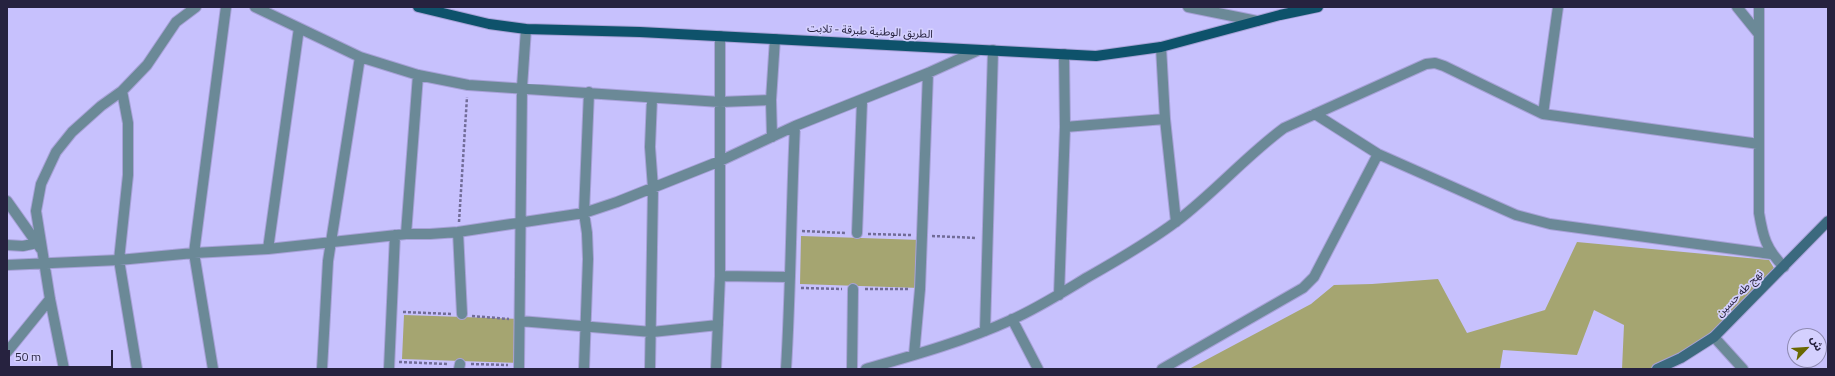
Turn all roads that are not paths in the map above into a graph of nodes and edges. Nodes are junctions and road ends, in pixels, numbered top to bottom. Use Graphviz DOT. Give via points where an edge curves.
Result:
graph roads {
  1 [pos="196,7"];
  2 [pos="226,7"];
  3 [pos="254,7"];
  4 [pos="418,7"];
  5 [pos="1188,7"];
  6 [pos="1318,7"];
  7 [pos="1558,7"];
  8 [pos="1738,7"];
  9 [pos="1759,7"];
  10 [pos="1280,11"];
  11 [pos="1257,21"];
  12 [pos="299,28"];
  13 [pos="526,29"];
  14 [pos="1758,33"];
  15 [pos="720,36"];
  16 [pos="775,39"];
  17 [pos="1161,47"];
  18 [pos="979,50"];
  19 [pos="993,50"];
  20 [pos="1064,54"];
  21 [pos="360,58"];
  22 [pos="928,73"];
  23 [pos="418,75"];
  24 [pos="522,87"];
  25 [pos="122,91"];
  26 [pos="589,92"];
  27 [pos="652,98"];
  28 [pos="771,100"];
  29 [pos="862,101"];
  30 [pos="720,102"];
  31 [pos="1315,114"];
  32 [pos="1542,114"];
  33 [pos="1165,119"];
  34 [pos="795,126"];
  35 [pos="1065,127"];
  36 [pos="772,137"];
  37 [pos="1759,144"];
  38 [pos="1378,154"];
  39 [pos="720,162"];
  40 [pos="653,188"];
  41 [pos="7,201"];
  42 [pos="584,213"];
  43 [pos="1828,221"];
  44 [pos="1176,222"];
  45 [pos="520,224"];
  46 [pos="458,232"];
  47 [pos="857,233"];
  48 [pos="406,234"];
  49 [pos="395,235"];
  50 [pos="332,240"];
  51 [pos="7,245"];
  52 [pos="39,247"];
  53 [pos="268,249"];
  54 [pos="194,253"];
  55 [pos="1771,254"];
  56 [pos="119,260"];
  57 [pos="44,264"];
  58 [pos="7,265"];
  59 [pos="1784,267"];
  60 [pos="720,276"];
  61 [pos="790,277"];
  62 [pos="853,289"];
  63 [pos="1058,295"];
  64 [pos="50,299"];
  65 [pos="462,314"];
  66 [pos="1012,319"];
  67 [pos="520,320"];
  68 [pos="718,325"];
  69 [pos="585,327"];
  70 [pos="985,330"];
  71 [pos="652,332"];
  72 [pos="1714,337"];
  73 [pos="7,352"];
  74 [pos="914,355"];
  75 [pos="64,369"];
  76 [pos="137,369"];
  77 [pos="214,369"];
  78 [pos="322,369"];
  79 [pos="389,369"];
  80 [pos="518,369"];
  81 [pos="584,369"];
  82 [pos="650,369"];
  83 [pos="716,369"];
  84 [pos="786,369"];
  85 [pos="852,369"];
  86 [pos="866,369"];
  87 [pos="1038,369"];
  88 [pos="1162,369"];
  89 [pos="1657,369"];
  90 [pos="1743,369"];
  1 -- 25 [label="street" via="176,22 147,65"];
  2 -- 54 [label="street"];
  3 -- 12 [label="street"];
  4 -- 13 [label="main road, الطريق الوطنية طبرقة - تلابت" via="489,24"];
  5 -- 11 [label="street"];
  6 -- 10 [label="main road, الطريق الوطنية طبرقة - تلابت"];
  7 -- 32 [label="street"];
  8 -- 14 [label="street"];
  9 -- 14 [label="street"];
  10 -- 11 [label="main road, الطريق الوطنية طبرقة - تلابت"];
  11 -- 17 [label="main road, الطريق الوطنية طبرقة - تلابت"];
  12 -- 21 [label="street"];
  12 -- 53 [label="street"];
  13 -- 15 [label="main road, الطريق الوطنية طبرقة - تلابت"];
  13 -- 24 [label="street"];
  14 -- 37 [label="street"];
  15 -- 16 [label="main road, الطريق الوطنية طبرقة - تلابت"];
  15 -- 30 [label="street"];
  16 -- 18 [label="main road, الطريق الوطنية طبرقة - تلابت"];
  16 -- 28 [label="street"];
  17 -- 20 [label="main road, الطريق الوطنية طبرقة - تلابت" via="1096,56"];
  17 -- 33 [label="street"];
  18 -- 19 [label="main road, الطريق الوطنية طبرقة - تلابت"];
  18 -- 22 [label="street"];
  19 -- 20 [label="main road, الطريق الوطنية طبرقة - تلابت"];
  19 -- 70 [label="street"];
  20 -- 35 [label="street"];
  21 -- 23 [label="street"];
  21 -- 50 [label="street"];
  22 -- 29 [label="street"];
  22 -- 74 [label="street" via="920,289"];
  23 -- 24 [label="street" via="468,85"];
  23 -- 48 [label="street"];
  24 -- 26 [label="street"];
  24 -- 45 [label="street"];
  25 -- 52 [label="street" via="72,132 56,152 41,184 36,211"];
  25 -- 56 [label="street" via="128,123 128,175"];
  26 -- 27 [label="street"];
  26 -- 42 [label="street"];
  27 -- 30 [label="street"];
  27 -- 40 [label="street" via="650,147"];
  28 -- 30 [label="street"];
  28 -- 36 [label="street"];
  29 -- 34 [label="street"];
  29 -- 47 [label="street"];
  30 -- 39 [label="street"];
  31 -- 32 [label="street" via="1426,64 1435,63"];
  31 -- 38 [label="street"];
  31 -- 44 [label="street" via="1284,128 1263,143"];
  32 -- 37 [label="street"];
  33 -- 35 [label="street"];
  33 -- 44 [label="street"];
  34 -- 36 [label="street"];
  34 -- 61 [label="street"];
  35 -- 63 [label="street"];
  36 -- 39 [label="street"];
  37 -- 55 [label="street" via="1759,213 1763,237"];
  38 -- 55 [label="street" via="1516,215 1550,224"];
  38 -- 88 [label="street" via="1314,277 1303,288"];
  39 -- 40 [label="street"];
  39 -- 60 [label="street"];
  40 -- 42 [label="street"];
  40 -- 71 [label="street"];
  41 -- 52 [label="street"];
  42 -- 45 [label="street"];
  42 -- 69 [label="street" via="588,259"];
  43 -- 59 [label="main road, نهج طه حسين"];
  44 -- 63 [label="street"];
  45 -- 46 [label="street"];
  45 -- 67 [label="street"];
  46 -- 48 [label="street"];
  46 -- 65 [label="street"];
  48 -- 49 [label="street"];
  49 -- 50 [label="street"];
  49 -- 79 [label="street"];
  50 -- 53 [label="street"];
  50 -- 78 [label="street" via="326,282"];
  51 -- 52 [label="street"];
  52 -- 57 [label="street"];
  53 -- 54 [label="street"];
  54 -- 56 [label="street"];
  54 -- 77 [label="street"];
  55 -- 59 [label="street"];
  56 -- 57 [label="street"];
  56 -- 76 [label="street"];
  57 -- 58 [label="street"];
  57 -- 64 [label="street"];
  59 -- 72 [label="main road, نهج طه حسين"];
  60 -- 61 [label="street"];
  60 -- 68 [label="street"];
  61 -- 84 [label="street"];
  62 -- 85 [label="street"];
  63 -- 66 [label="street"];
  64 -- 73 [label="street"];
  64 -- 75 [label="street"];
  66 -- 70 [label="street"];
  66 -- 87 [label="street"];
  67 -- 69 [label="street"];
  67 -- 80 [label="street"];
  68 -- 71 [label="street"];
  68 -- 83 [label="street"];
  69 -- 71 [label="street"];
  69 -- 81 [label="street"];
  70 -- 74 [label="street"];
  71 -- 82 [label="street"];
  72 -- 89 [label="main road, نهج طه حسين" via="1681,358"];
  72 -- 90 [label="street"];
  74 -- 86 [label="street"];
}
